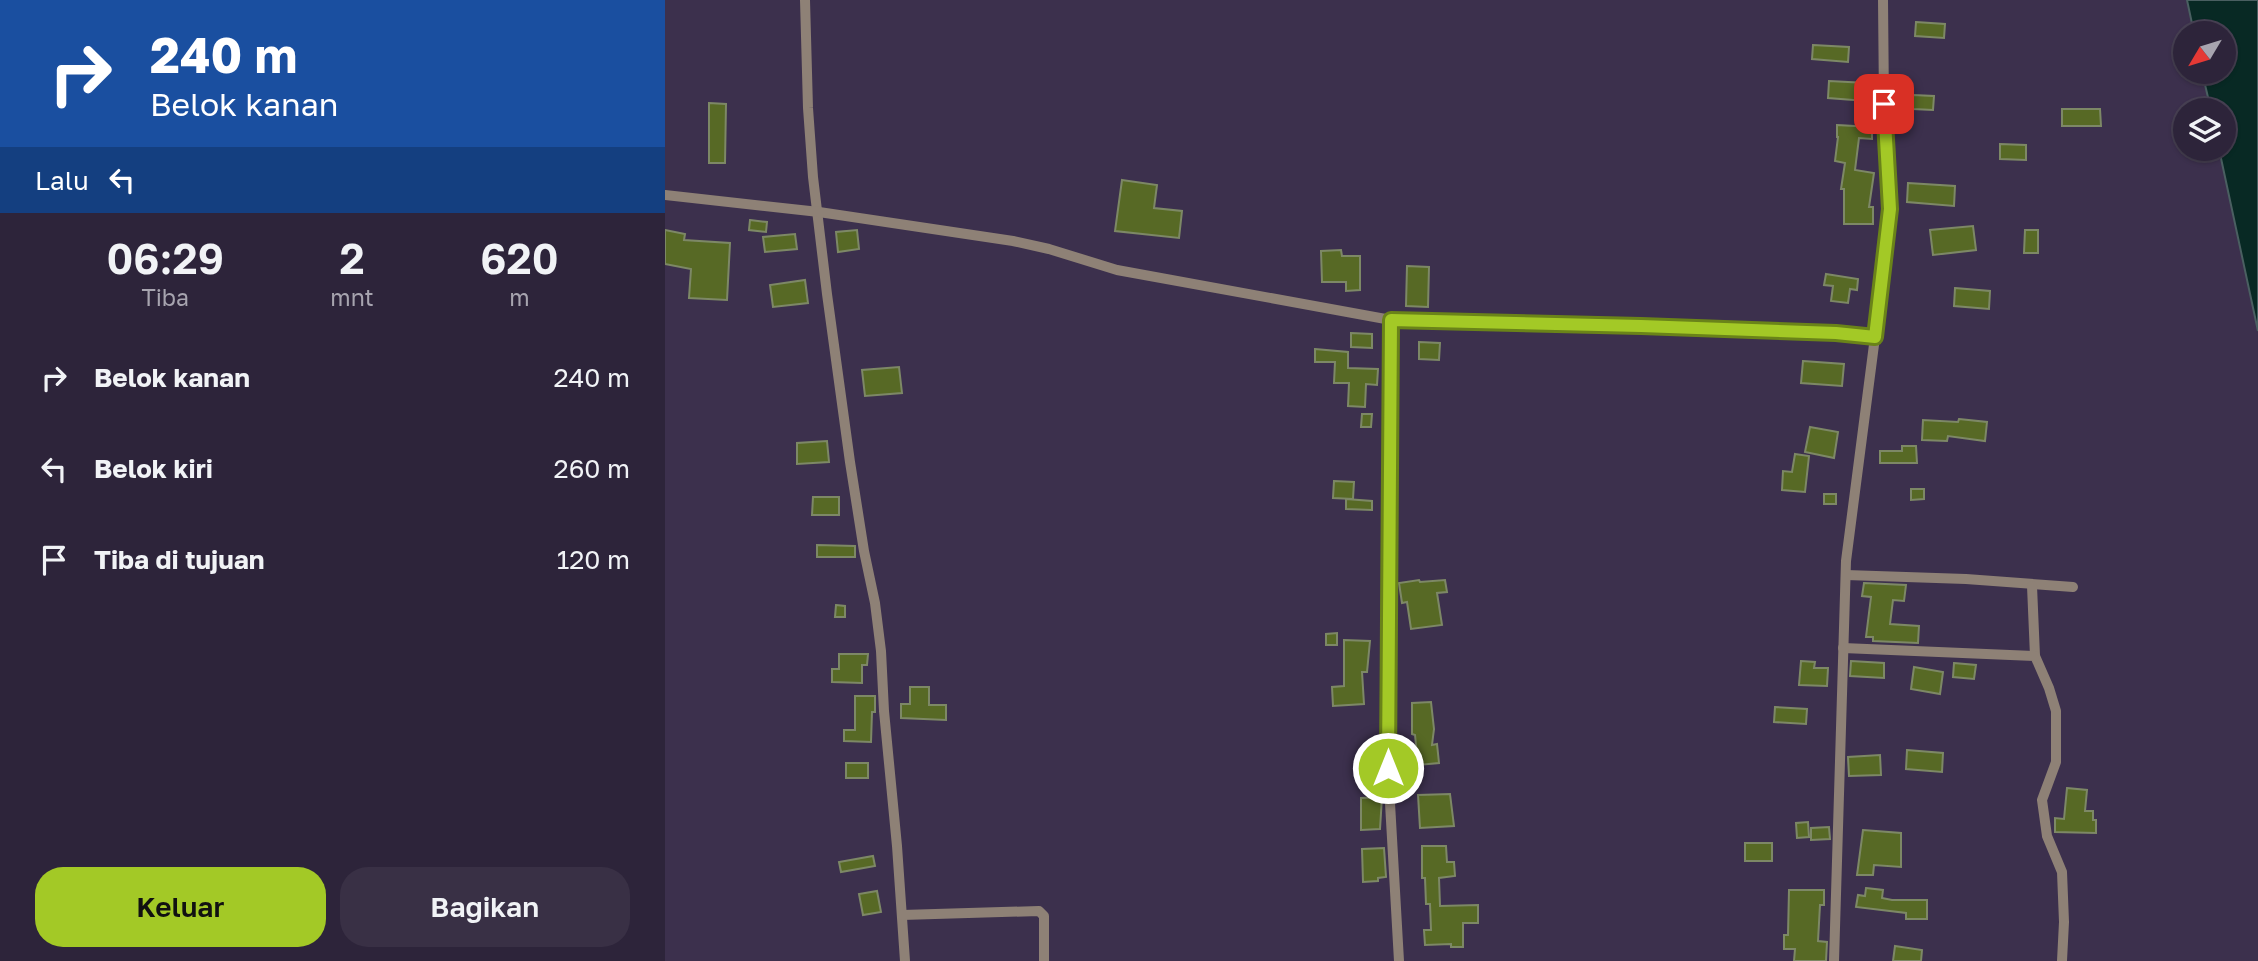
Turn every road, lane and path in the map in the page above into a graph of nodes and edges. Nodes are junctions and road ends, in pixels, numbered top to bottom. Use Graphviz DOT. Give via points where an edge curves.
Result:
graph roads {
  1 [pos="805,0"];
  2 [pos="1883,0"];
  3 [pos="665,195"];
  4 [pos="819,212"];
  5 [pos="1391,320"];
  6 [pos="1875,337"];
  7 [pos="1846,575"];
  8 [pos="2032,586"];
  9 [pos="2073,587"];
  10 [pos="1843,648"];
  11 [pos="2035,656"];
  12 [pos="902,915"];
  13 [pos="905,961"];
  14 [pos="1044,961"];
  15 [pos="1399,961"];
  16 [pos="1834,961"];
  17 [pos="2061,961"];
  1 -- 4 [label="street" via="811,148"];
  2 -- 6 [label="street" via="1890,209"];
  3 -- 4 [label="street"];
  4 -- 5 [label="street" via="1024,243 1117,270"];
  4 -- 12 [label="street" via="849,462 881,651"];
  5 -- 6 [label="street"];
  5 -- 15 [label="street" via="1388,768"];
  6 -- 7 [label="street"];
  7 -- 8 [label="street"];
  7 -- 10 [label="street"];
  8 -- 9 [label="street"];
  8 -- 11 [label="street"];
  10 -- 11 [label="street"];
  10 -- 16 [label="street"];
  11 -- 17 [label="street" via="2056,711 2056,762 2042,800 2047,836 2062,872"];
  12 -- 13 [label="street"];
  12 -- 14 [label="street" via="1039,911 1044,916"];
}
